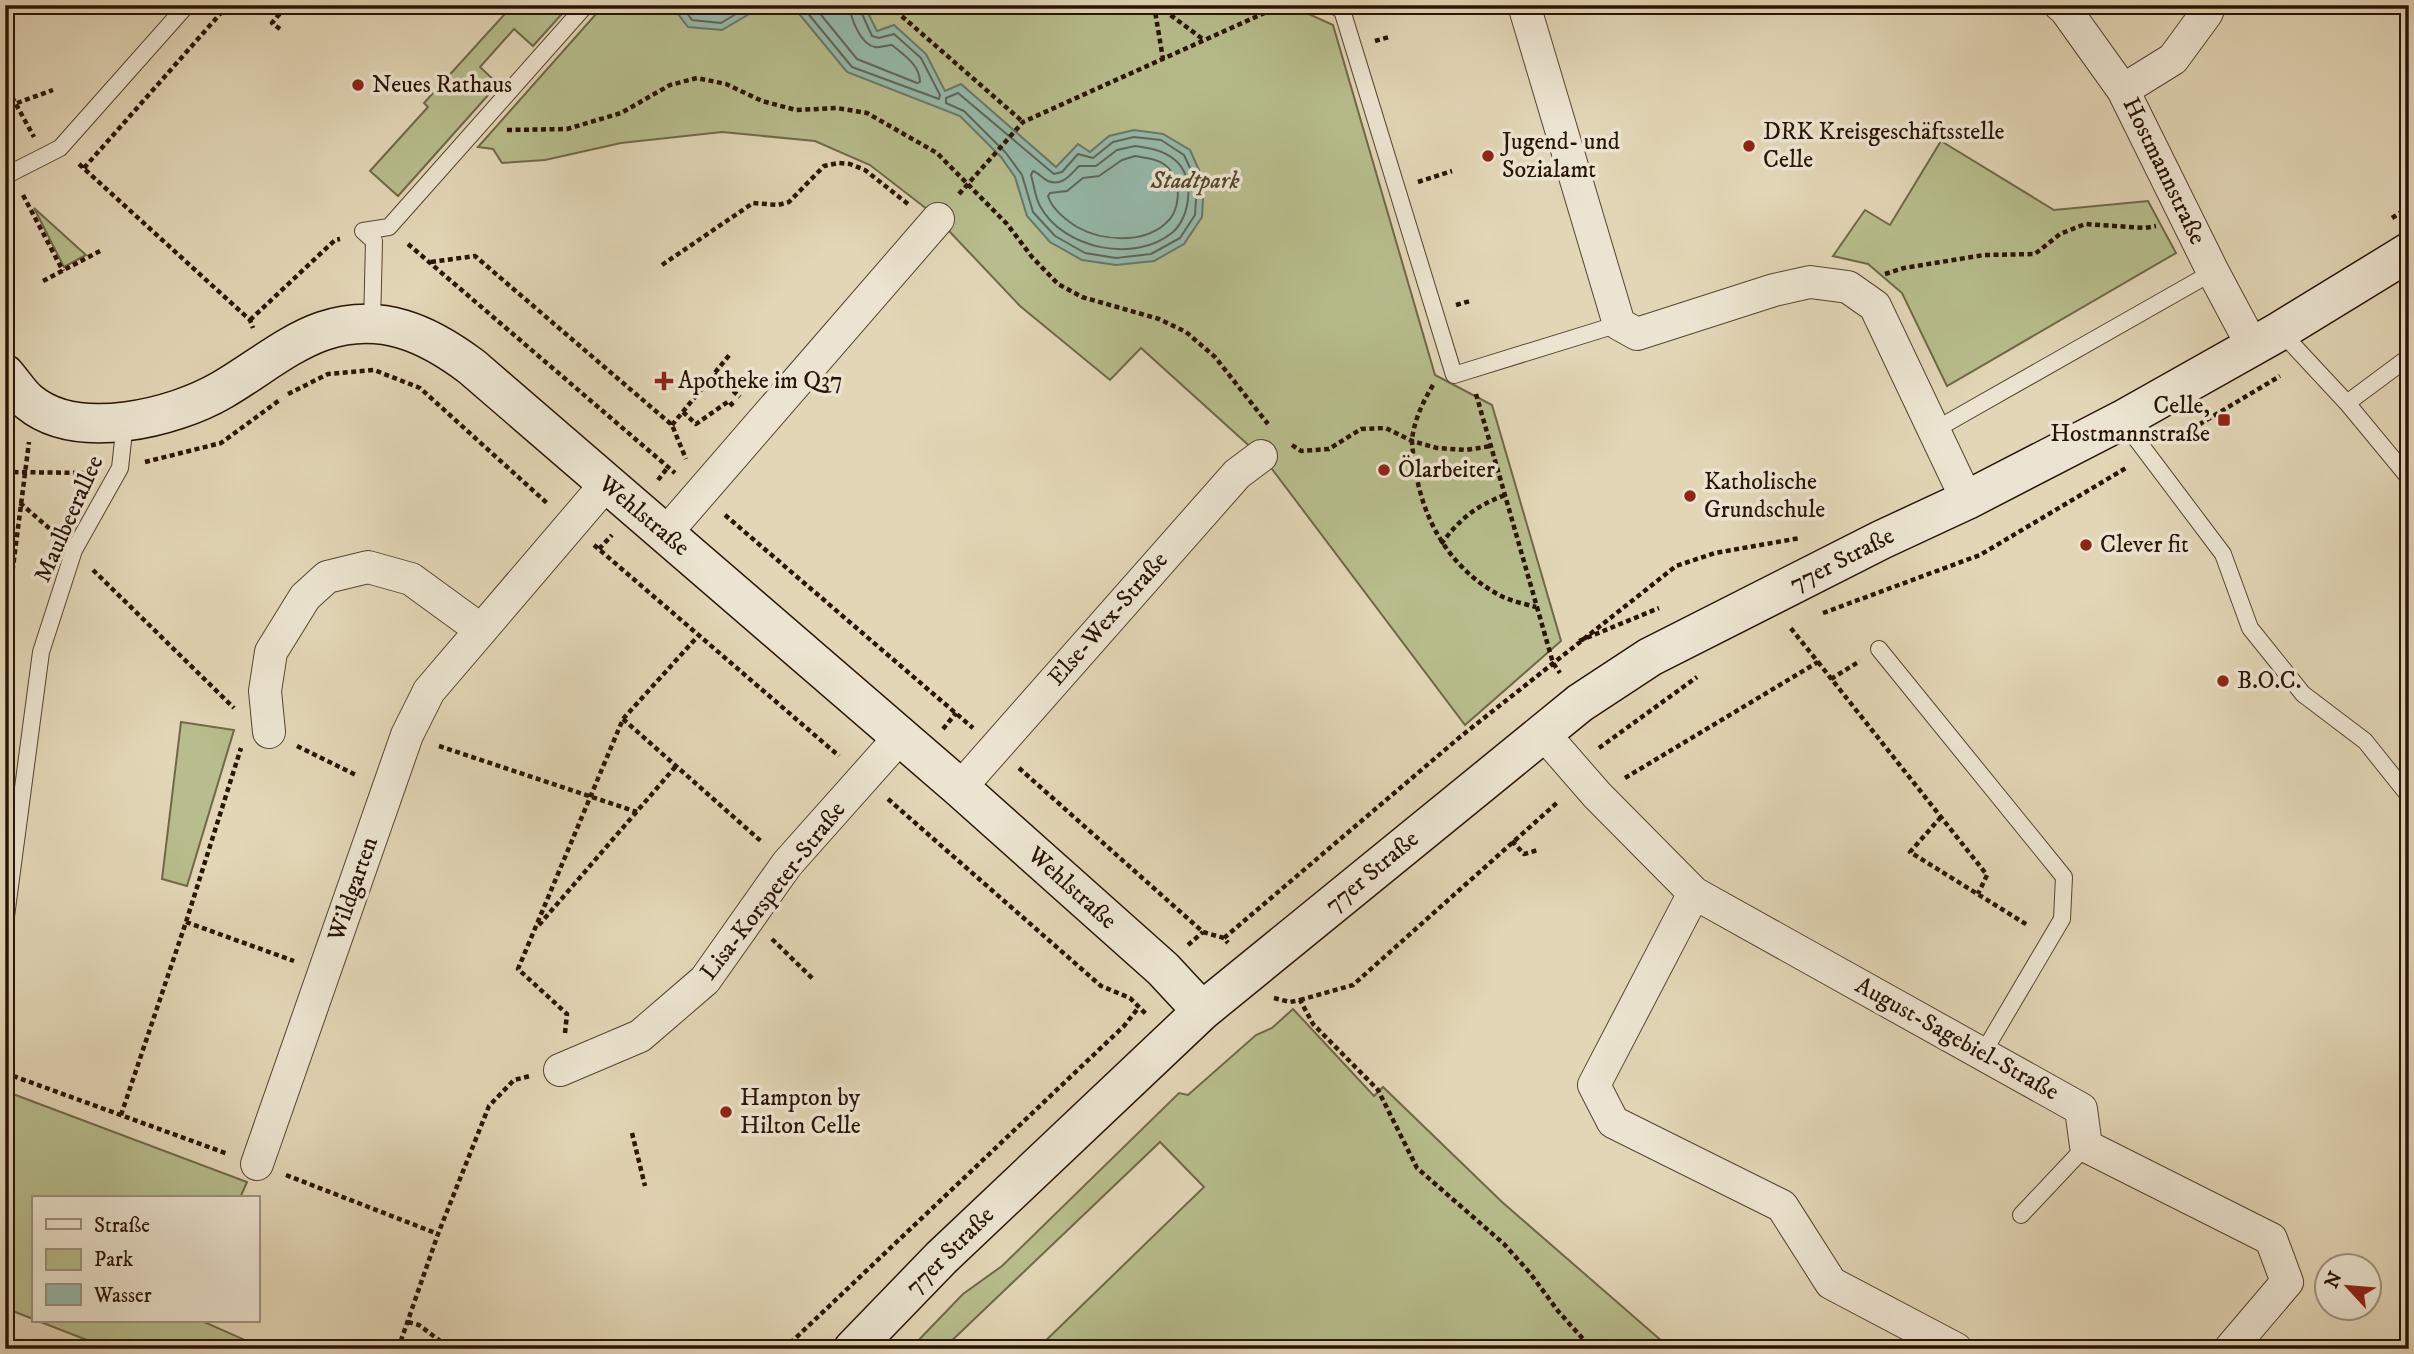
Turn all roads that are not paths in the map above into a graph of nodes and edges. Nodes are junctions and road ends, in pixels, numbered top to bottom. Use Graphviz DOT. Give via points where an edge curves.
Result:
graph roads {
  1 [pos="187,5"];
  2 [pos="586,5"];
  3 [pos="1332,5"];
  4 [pos="1524,5"];
  5 [pos="2060,5"];
  6 [pos="2210,5"];
  7 [pos="2123,90"];
  8 [pos="13,175"];
  9 [pos="936,222"];
  10 [pos="2409,251"];
  11 [pos="2214,272"];
  12 [pos="1619,324"];
  13 [pos="372,325"];
  14 [pos="2267,339"];
  15 [pos="2409,357"];
  16 [pos="5,373"];
  17 [pos="2347,403"];
  18 [pos="2122,420"];
  19 [pos="125,422"];
  20 [pos="1933,431"];
  21 [pos="1261,456"];
  22 [pos="2409,478"];
  23 [pos="606,484"];
  24 [pos="1967,500"];
  25 [pos="665,534"];
  26 [pos="481,631"];
  27 [pos="1879,649"];
  28 [pos="259,727"];
  29 [pos="1543,733"];
  30 [pos="900,737"];
  31 [pos="960,788"];
  32 [pos="2409,796"];
  33 [pos="1694,893"];
  34 [pos="5,924"];
  35 [pos="1202,1011"];
  36 [pos="1983,1053"];
  37 [pos="560,1070"];
  38 [pos="2086,1146"];
  39 [pos="257,1164"];
  40 [pos="2021,1215"];
  41 [pos="853,1349"];
  42 [pos="1956,1349"];
  43 [pos="2230,1349"];
  1 -- 8 [label="lane" via="60,148"];
  2 -- 13 [label="lane" via="389,227 363,231 374,240"];
  3 -- 12 [label="lane" via="1342,10 1397,188 1462,373"];
  4 -- 12 [label="street"];
  5 -- 7 [label="street, Hostmannstraße"];
  6 -- 7 [label="street" via="2173,59"];
  7 -- 11 [label="street, Hostmannstraße"];
  9 -- 25 [label="street"];
  10 -- 14 [label="street, 77er Straße"];
  11 -- 14 [label="street, Hostmannstraße"];
  11 -- 20 [label="lane"];
  12 -- 20 [label="street" via="1637,334 1771,281 1848,287 1875,306"];
  13 -- 19 [label="street, Wehlstraße" via="324,331 191,406"];
  13 -- 23 [label="street, Wehlstraße" via="412,330 451,351"];
  14 -- 17 [label="lane" via="2307,360"];
  14 -- 18 [label="street, 77er Straße"];
  15 -- 17 [label="lane"];
  16 -- 19 [label="street, Wehlstraße" via="30,403 69,420"];
  17 -- 22 [label="lane"];
  18 -- 24 [label="street, 77er Straße"];
  18 -- 32 [label="lane" via="2223,554 2250,628 2303,694 2365,741"];
  19 -- 34 [label="lane, Maulbeerallee" via="120,468 74,550 41,652"];
  20 -- 24 [label="street"];
  21 -- 31 [label="street, Else-Wex-Straße" via="1237,474"];
  23 -- 25 [label="street, Wehlstraße"];
  23 -- 26 [label="street, Wildgarten"];
  24 -- 29 [label="street, 77er Straße" via="1650,657"];
  25 -- 30 [label="street, Wehlstraße"];
  26 -- 28 [label="street" via="411,579 368,567 327,577 306,597 271,652"];
  26 -- 39 [label="street, Wildgarten" via="429,691 407,735"];
  27 -- 36 [label="lane" via="2063,877 2062,919"];
  29 -- 33 [label="street, August-Sagebiel-Straße"];
  29 -- 35 [label="street, 77er Straße"];
  30 -- 31 [label="street, Wehlstraße"];
  30 -- 37 [label="street, Lisa-Korspeter-Straße" via="787,864 705,980 640,1036"];
  31 -- 35 [label="street, Wehlstraße" via="1163,969"];
  33 -- 36 [label="street, August-Sagebiel-Straße"];
  33 -- 42 [label="street" via="1594,1085 1613,1122 1782,1206 1831,1283"];
  35 -- 41 [label="street, 77er Straße" via="941,1258"];
  36 -- 38 [label="street, August-Sagebiel-Straße" via="2081,1109"];
  38 -- 40 [label="lane"];
  38 -- 43 [label="street" via="2272,1239 2287,1282"];
}
